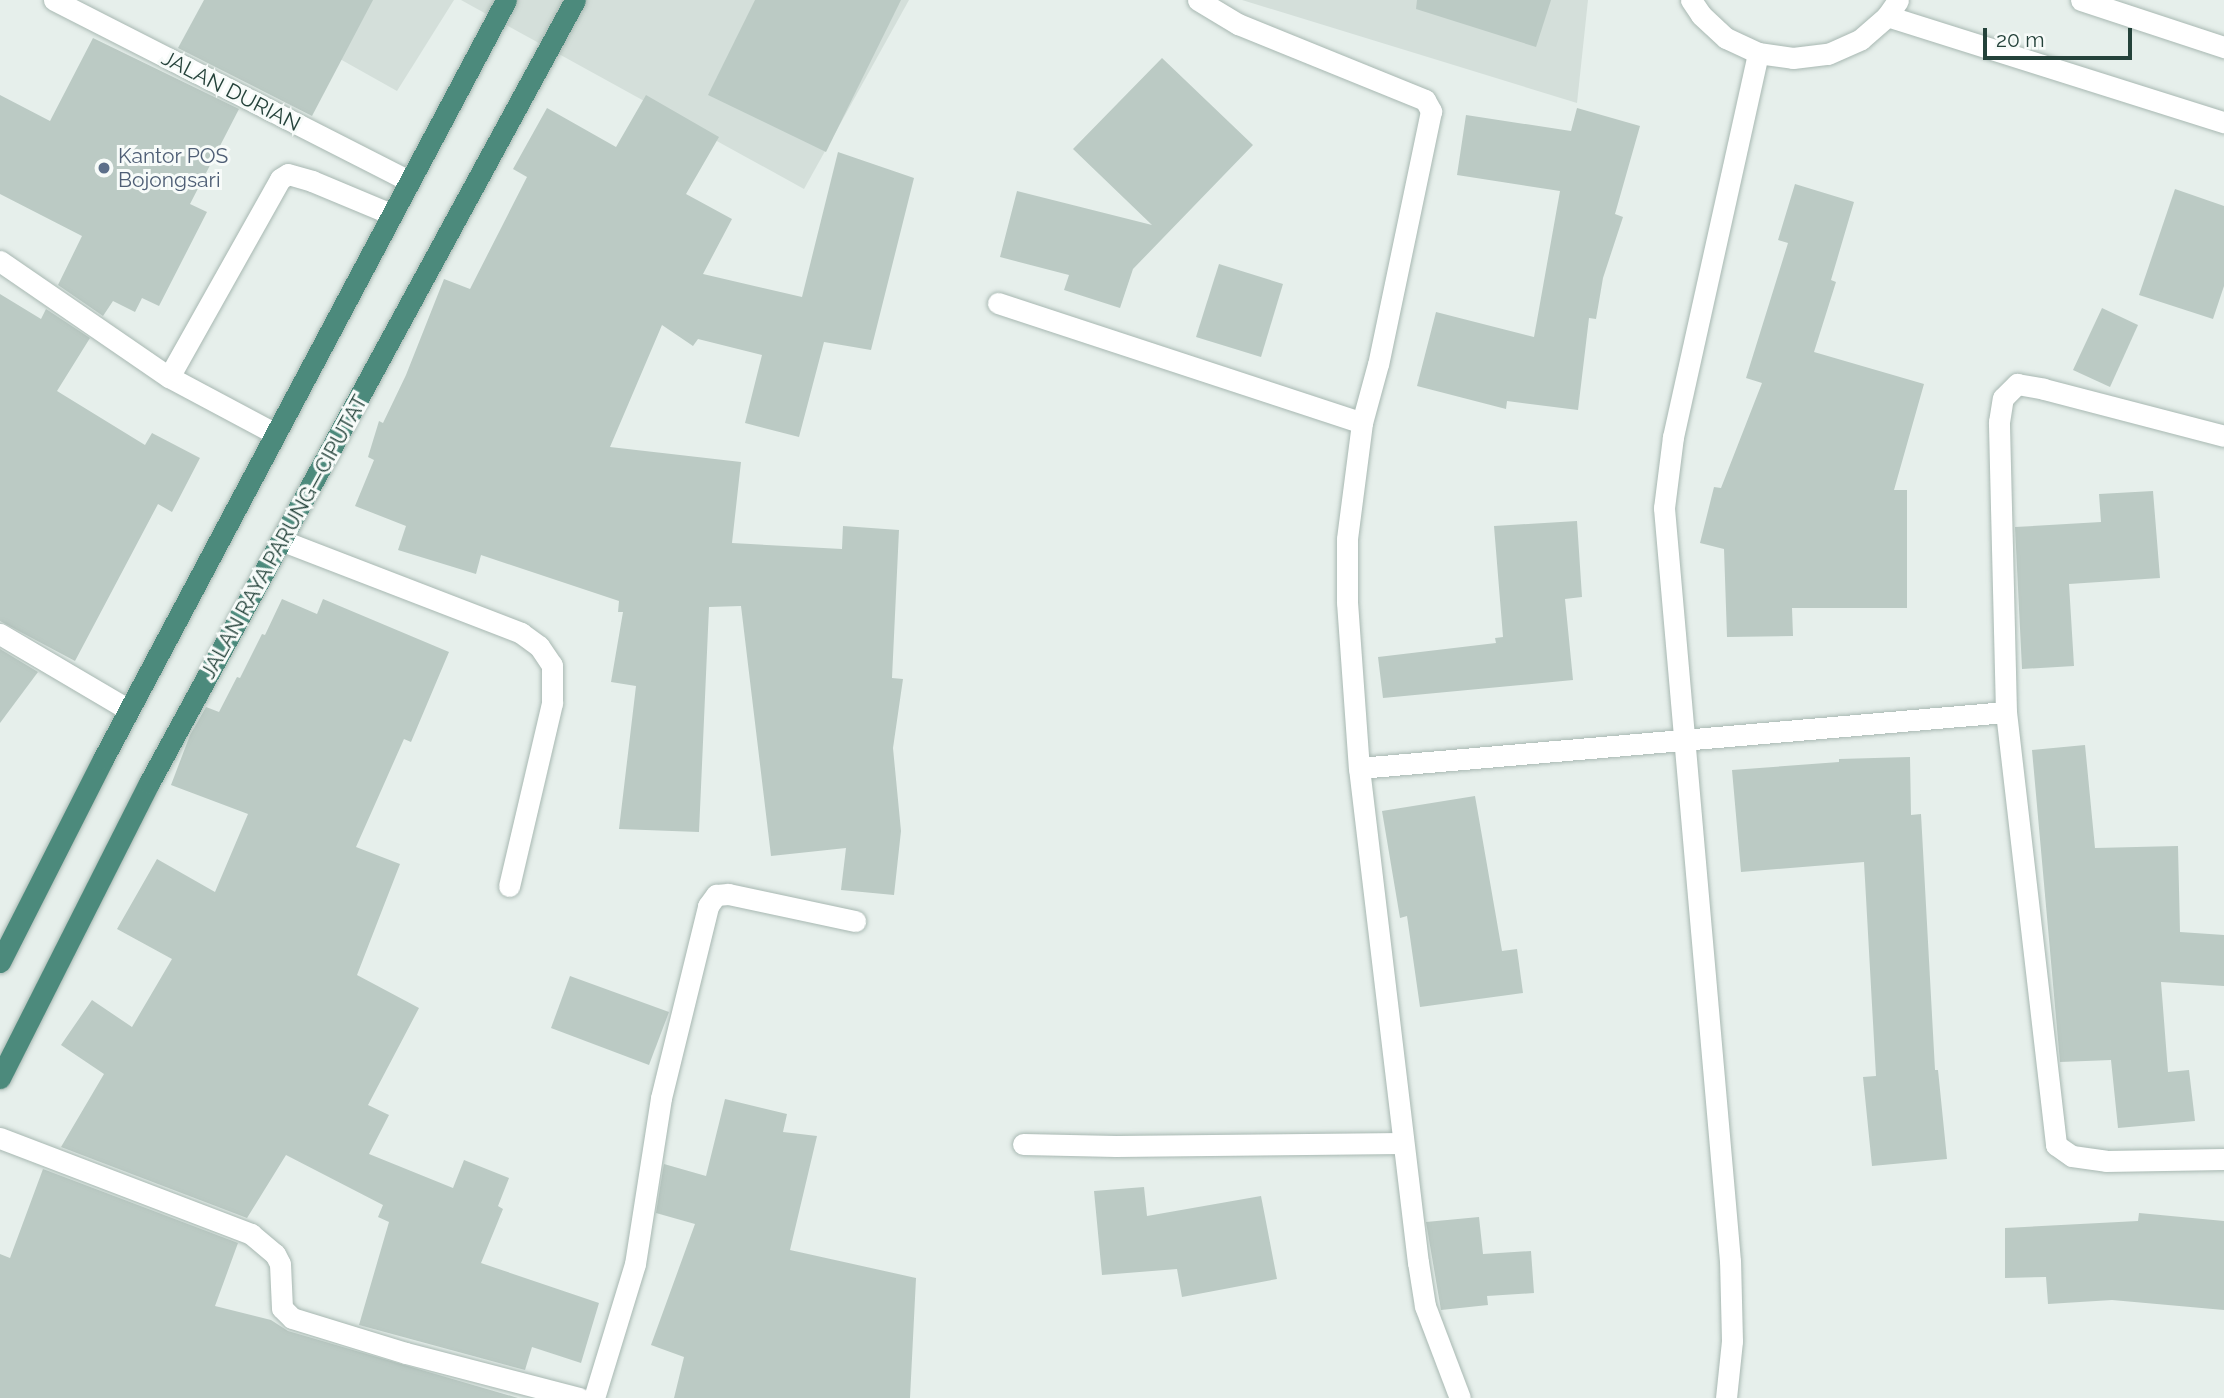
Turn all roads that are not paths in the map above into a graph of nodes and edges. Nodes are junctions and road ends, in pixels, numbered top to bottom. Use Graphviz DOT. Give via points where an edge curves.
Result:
graph roads {
  1 [pos="54,0"];
  2 [pos="506,0"];
  3 [pos="575,0"];
  4 [pos="1198,0"];
  5 [pos="1691,0"];
  6 [pos="2081,0"];
  7 [pos="1892,8"];
  8 [pos="2224,47"];
  9 [pos="1758,53"];
  10 [pos="2224,122"];
  11 [pos="408,180"];
  12 [pos="391,214"];
  13 [pos="0,261"];
  14 [pos="998,303"];
  15 [pos="170,377"];
  16 [pos="1362,423"];
  17 [pos="274,433"];
  18 [pos="2224,436"];
  19 [pos="283,541"];
  20 [pos="0,634"];
  21 [pos="129,710"];
  22 [pos="2006,712"];
  23 [pos="1686,738"];
  24 [pos="1359,768"];
  25 [pos="509,886"];
  26 [pos="855,921"];
  27 [pos="0,962"];
  28 [pos="0,1078"];
  29 [pos="0,1138"];
  30 [pos="1402,1143"];
  31 [pos="1023,1144"];
  32 [pos="2224,1159"];
  33 [pos="579,1398"];
  34 [pos="594,1398"];
  35 [pos="1460,1398"];
  36 [pos="1726,1398"];
  1 -- 11 [label="street, JALAN DURIAN"];
  2 -- 11 [label="highway"];
  3 -- 19 [label="highway, JALAN RAYA PARUNG—CIPUTAT"];
  4 -- 16 [label="street" via="1238,24 1425,100 1431,111"];
  5 -- 9 [label="street" via="1727,38"];
  6 -- 8 [label="street"];
  7 -- 9 [label="street" via="1861,39 1828,54 1793,58"];
  7 -- 10 [label="street"];
  9 -- 23 [label="street" via="1673,437 1664,508"];
  11 -- 12 [label="highway"];
  12 -- 15 [label="street" via="312,181 288,174 280,179"];
  12 -- 17 [label="highway"];
  13 -- 15 [label="street"];
  14 -- 16 [label="street"];
  15 -- 17 [label="street"];
  16 -- 24 [label="street" via="1347,539"];
  17 -- 21 [label="highway"];
  18 -- 22 [label="street" via="2017,384 2003,398 1999,422"];
  19 -- 25 [label="street" via="521,633 539,646 552,665 552,703"];
  19 -- 28 [label="highway, JALAN RAYA PARUNG—CIPUTAT" via="149,783"];
  20 -- 21 [label="street"];
  21 -- 27 [label="highway"];
  22 -- 23 [label="street"];
  22 -- 32 [label="street" via="2056,1145 2072,1156 2106,1161"];
  23 -- 24 [label="street"];
  23 -- 36 [label="street" via="1730,1261 1732,1341"];
  24 -- 30 [label="street"];
  26 -- 34 [label="street" via="728,894 716,895 708,906 661,1098 635,1264"];
  29 -- 33 [label="street" via="251,1234 280,1264 282,1308 292,1318"];
  30 -- 31 [label="street"];
  30 -- 35 [label="street" via="1425,1306"];
}
